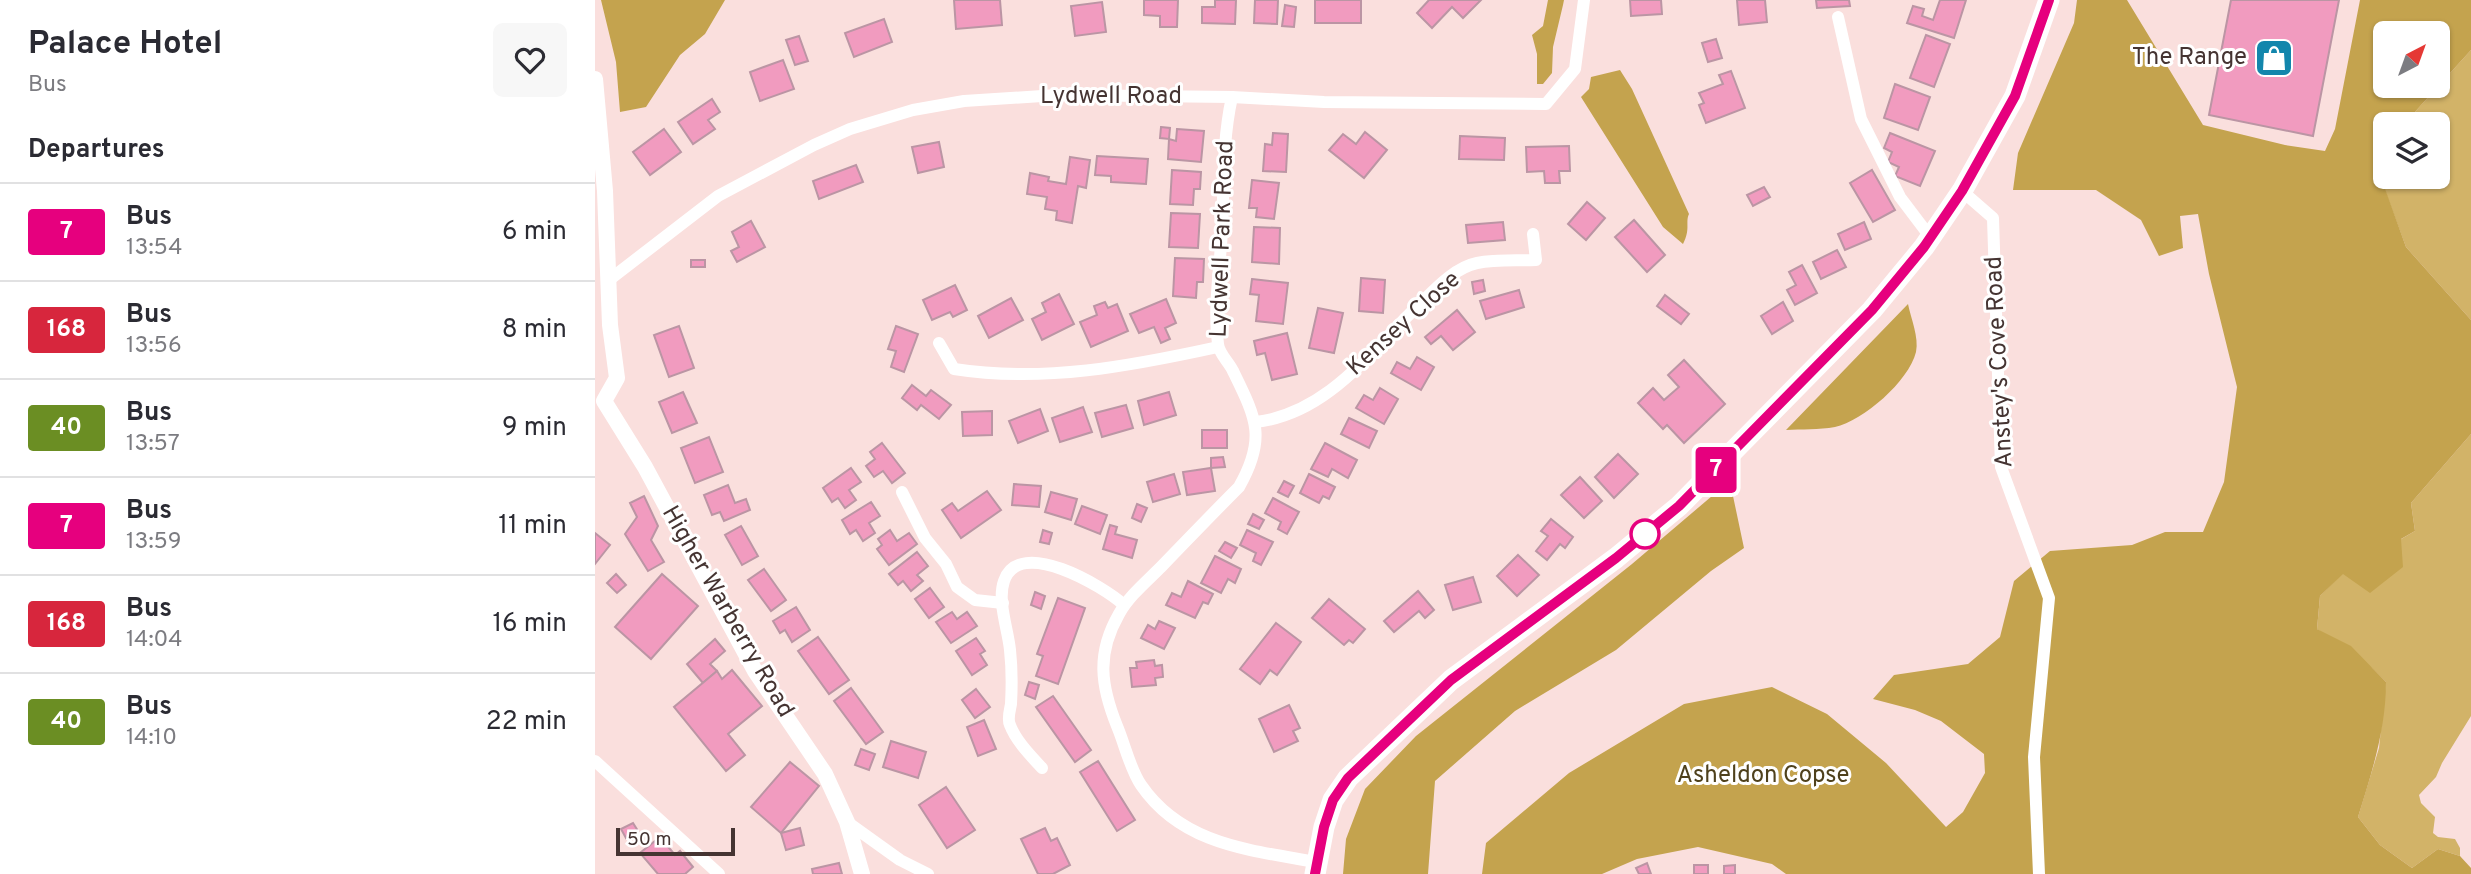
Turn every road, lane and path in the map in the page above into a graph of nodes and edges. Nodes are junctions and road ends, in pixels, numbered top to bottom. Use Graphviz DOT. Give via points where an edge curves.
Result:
graph roads {
  1 [pos="1584,0"];
  2 [pos="2049,0"];
  3 [pos="1838,17"];
  4 [pos="595,79"];
  5 [pos="1233,97"];
  6 [pos="1962,191"];
  7 [pos="1533,234"];
  8 [pos="1931,238"];
  9 [pos="609,280"];
  10 [pos="939,343"];
  11 [pos="1218,347"];
  12 [pos="599,400"];
  13 [pos="1256,422"];
  14 [pos="902,492"];
  15 [pos="1003,603"];
  16 [pos="1125,605"];
  17 [pos="595,761"];
  18 [pos="1042,768"];
  19 [pos="847,822"];
  20 [pos="1315,868"];
  21 [pos="719,874"];
  22 [pos="862,874"];
  23 [pos="928,874"];
  24 [pos="2039,874"];
  1 -- 5 [label="street, Lydwell Road" via="1575,69 1546,104"];
  2 -- 6 [label="main road" via="2015,96"];
  3 -- 8 [label="street" via="1861,119 1900,197"];
  4 -- 9 [label="street"];
  5 -- 9 [label="street, Lydwell Road" via="1057,95 964,101 913,110 850,129 718,196"];
  5 -- 11 [label="street, Lydwell Park Road" via="1223,173"];
  6 -- 8 [label="main road"];
  6 -- 24 [label="street, Anstey's Cove Road" via="1993,218 2001,467 2049,598 2034,757"];
  7 -- 13 [label="street, Kensey Close" via="1536,260 1476,263 1456,272 1327,393 1306,408"];
  8 -- 20 [label="main road" via="1872,310 1679,506 1451,680 1348,778 1333,800"];
  9 -- 12 [label="street" via="617,378"];
  10 -- 11 [label="street" via="954,369 990,375 1115,369"];
  11 -- 13 [label="street, Lydwell Park Road"];
  12 -- 19 [label="street, Higher Warberry Road" via="645,467 755,671 825,774"];
  13 -- 16 [label="street" via="1250,467 1239,486"];
  14 -- 15 [label="street" via="957,587 975,600"];
  15 -- 16 [label="street" via="1003,582 1011,568 1037,562 1078,575"];
  15 -- 18 [label="street" via="1012,670 1009,723"];
  16 -- 20 [label="street" via="1109,635 1103,661 1106,697 1140,783 1160,809 1201,836"];
  17 -- 21 [label="street"];
  19 -- 22 [label="street, Higher Warberry Road"];
  19 -- 23 [label="street"];
}
